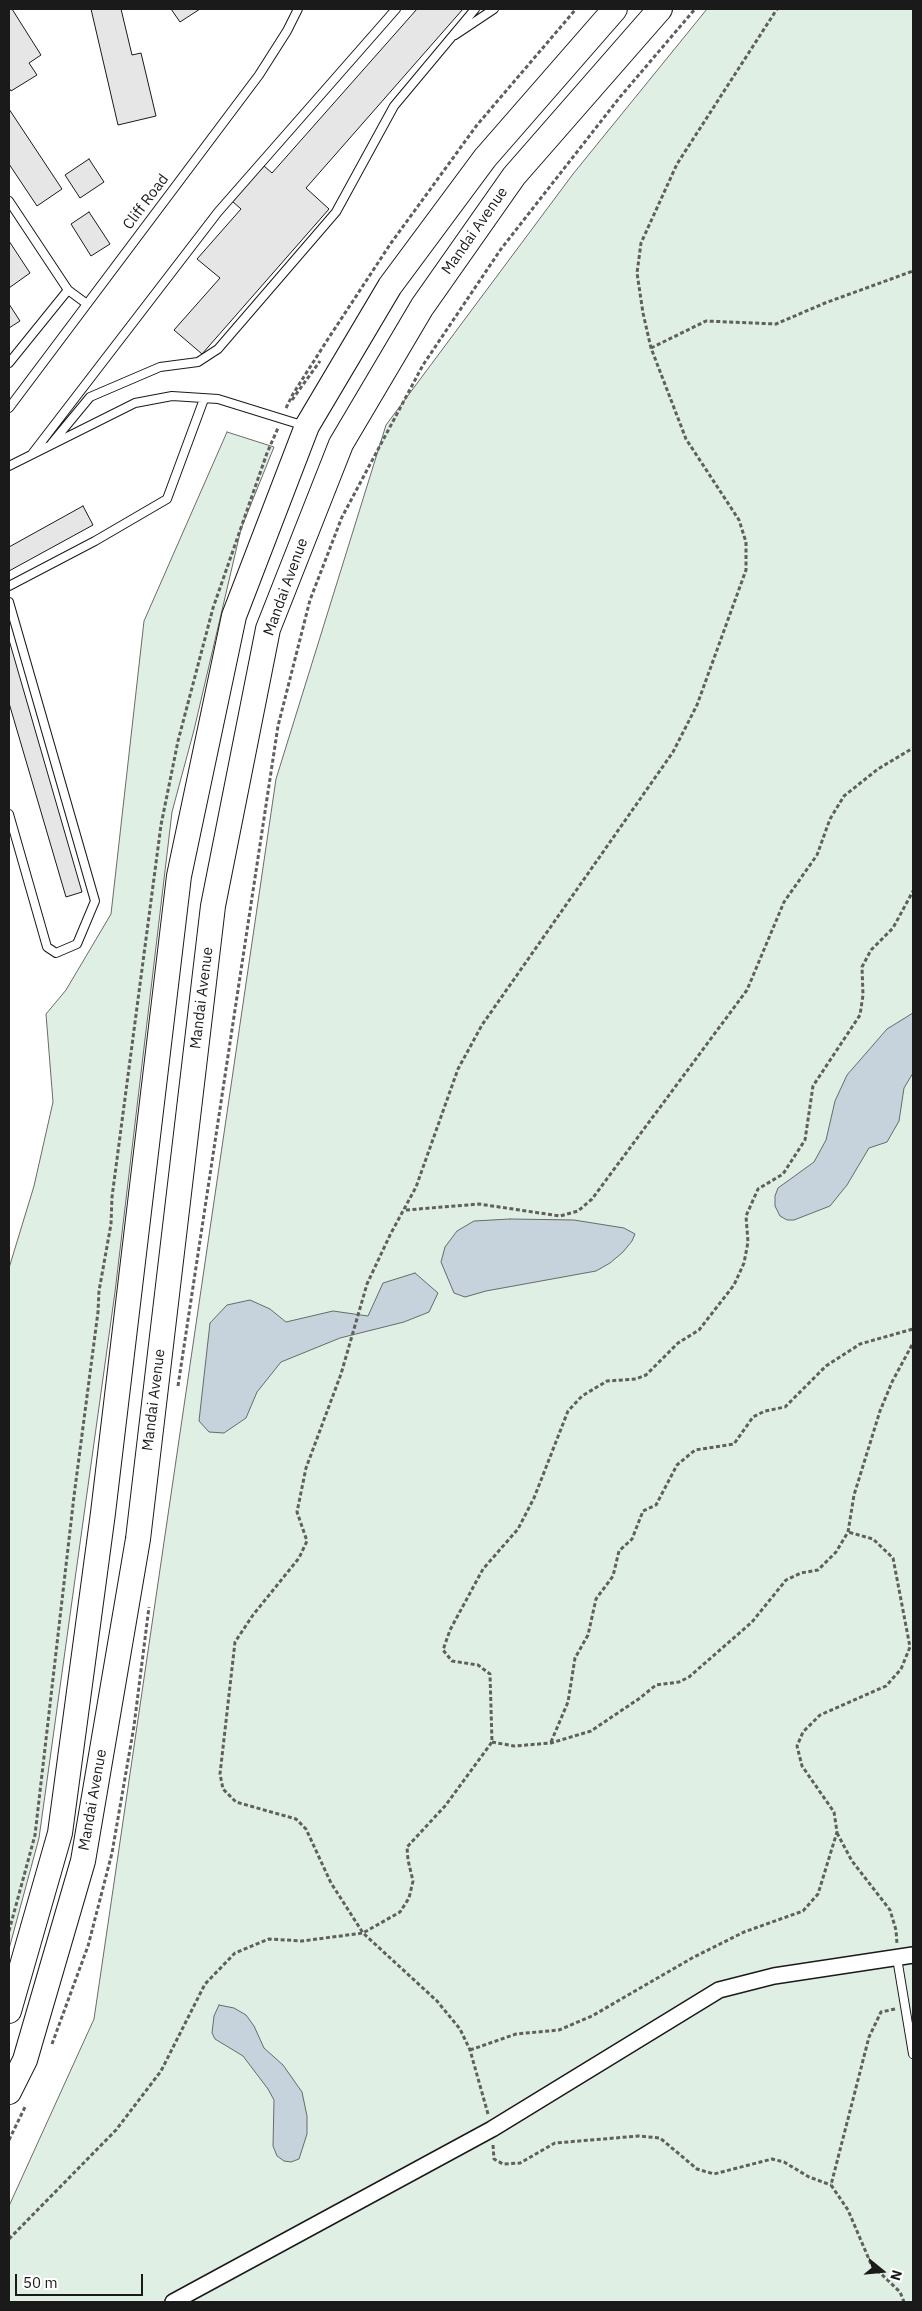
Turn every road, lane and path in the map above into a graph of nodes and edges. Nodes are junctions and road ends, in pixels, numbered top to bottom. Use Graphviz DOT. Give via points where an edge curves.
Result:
graph roads {
  1 [pos="298,9"];
  2 [pos="396,9"];
  3 [pos="475,9"];
  4 [pos="494,9"];
  5 [pos="615,9"];
  6 [pos="660,9"];
  7 [pos="695,9"];
  8 [pos="777,9"];
  9 [pos="446,42"];
  10 [pos="9,201"];
  11 [pos="913,271"];
  12 [pos="68,290"];
  13 [pos="87,304"];
  14 [pos="651,348"];
  15 [pos="9,363"];
  16 [pos="204,399"];
  17 [pos="9,408"];
  18 [pos="307,426"];
  19 [pos="52,443"];
  20 [pos="32,454"];
  21 [pos="9,466"];
  22 [pos="9,586"];
  23 [pos="9,602"];
  24 [pos="913,748"];
  25 [pos="9,814"];
  26 [pos="913,891"];
  27 [pos="405,1210"];
  28 [pos="913,1329"];
  29 [pos="913,1343"];
  30 [pos="178,1391"];
  31 [pos="848,1532"];
  32 [pos="150,1597"];
  33 [pos="492,1742"];
  34 [pos="551,1743"];
  35 [pos="836,1832"];
  36 [pos="363,1933"];
  37 [pos="913,1955"];
  38 [pos="897,1958"];
  39 [pos="905,2006"];
  40 [pos="9,2011"];
  41 [pos="52,2046"];
  42 [pos="470,2050"];
  43 [pos="913,2054"];
  44 [pos="19,2095"];
  45 [pos="492,2129"];
  46 [pos="9,2140"];
  47 [pos="831,2185"];
  48 [pos="9,2238"];
  49 [pos="173,2302"];
  50 [pos="904,2302"];
  1 -- 13 [label="lane, Cliff Road" via="259,75"];
  2 -- 20 [label="lane" via="218,212"];
  3 -- 9 [label="lane"];
  4 -- 9 [label="lane"];
  5 -- 18 [label="main road, Mandai Avenue" via="485,158 390,286"];
  6 -- 44 [label="main road, Mandai Avenue" via="514,176 422,307 341,444 268,629 213,906 138,1539 84,1851 25,2060"];
  7 -- 30 [label="path" via="620,97 501,249 423,365 342,517 310,600 278,726"];
  8 -- 14 [label="path" via="677,164 641,244 637,273"];
  9 -- 19 [label="lane" via="394,106 336,212 218,349 198,362 160,367 90,397"];
  10 -- 12 [label="lane"];
  11 -- 14 [label="path" via="776,324 706,321"];
  12 -- 13 [label="lane"];
  12 -- 15 [label="lane"];
  13 -- 17 [label="lane, Cliff Road"];
  14 -- 27 [label="path" via="686,439 739,520 746,542 746,570 697,705 673,752 482,1025 458,1069"];
  16 -- 18 [label="lane" via="218,399"];
  16 -- 19 [label="lane" via="172,396 135,403"];
  16 -- 22 [label="lane" via="167,498 95,541"];
  18 -- 40 [label="main road, Mandai Avenue" via="234,616 179,876 104,1512 60,1834"];
  19 -- 20 [label="lane"];
  20 -- 21 [label="lane"];
  23 -- 25 [label="lane" via="95,901 77,944 56,953 47,947"];
  24 -- 27 [label="path" via="878,769 844,796 830,819 817,855 784,902 747,990 592,1199 578,1211 560,1216 479,1204"];
  26 -- 33 [label="path" via="894,928 871,950 862,967 860,1015 813,1086 805,1140 783,1174 758,1189 746,1216 748,1242 744,1263 734,1285 699,1330 678,1343 646,1375 636,1380 607,1382 582,1396 568,1412 534,1498 518,1529 483,1570 450,1630 443,1650 452,1662 478,1665 490,1674"];
  27 -- 36 [label="path" via="367,1284 341,1374 306,1468 297,1512 307,1541 299,1558 252,1615 235,1642 220,1774 223,1789 236,1802 296,1819 306,1829 331,1883"];
  28 -- 34 [label="path" via="860,1344 826,1366 786,1407 765,1411 753,1418 734,1444 695,1450 677,1465 656,1505 643,1511 632,1539 619,1551 613,1576 596,1599 588,1634 575,1658 568,1702"];
  29 -- 31 [label="path" via="880,1411 854,1495"];
  31 -- 34 [label="path" via="836,1552 818,1570 786,1580 752,1622 689,1677 656,1685 591,1731"];
  31 -- 35 [label="path" via="873,1539 893,1558 910,1647 902,1669 886,1686 820,1715 803,1732 796,1746 802,1766 834,1812"];
  32 -- 41 [label="path" via="134,1726 112,1853 88,1946"];
  33 -- 34 [label="path" via="514,1746"];
  33 -- 36 [label="path" via="445,1806 407,1847 413,1881 409,1898 400,1912"];
  35 -- 38 [label="path" via="852,1861 890,1910 896,1930"];
  35 -- 42 [label="path" via="818,1894 803,1910 744,1932 692,1958 584,2020 559,2030 516,2034"];
  36 -- 42 [label="path" via="437,2001 460,2029"];
  36 -- 48 [label="path" via="302,1941 269,1939 235,1953 205,1984 161,2071 116,2130"];
  37 -- 38 [label="street"];
  38 -- 39 [label="lane"];
  38 -- 45 [label="street" via="774,1976 720,1990"];
  39 -- 43 [label="lane"];
  39 -- 47 [label="path" via="881,2012 869,2037"];
  42 -- 45 [label="path"];
  44 -- 46 [label="path"];
  45 -- 47 [label="path" via="494,2159 503,2164 520,2163 555,2143 639,2136 660,2138 697,2169 714,2174 772,2159"];
  45 -- 49 [label="street"];
  47 -- 50 [label="path" via="848,2210 871,2264 900,2292"];
}
